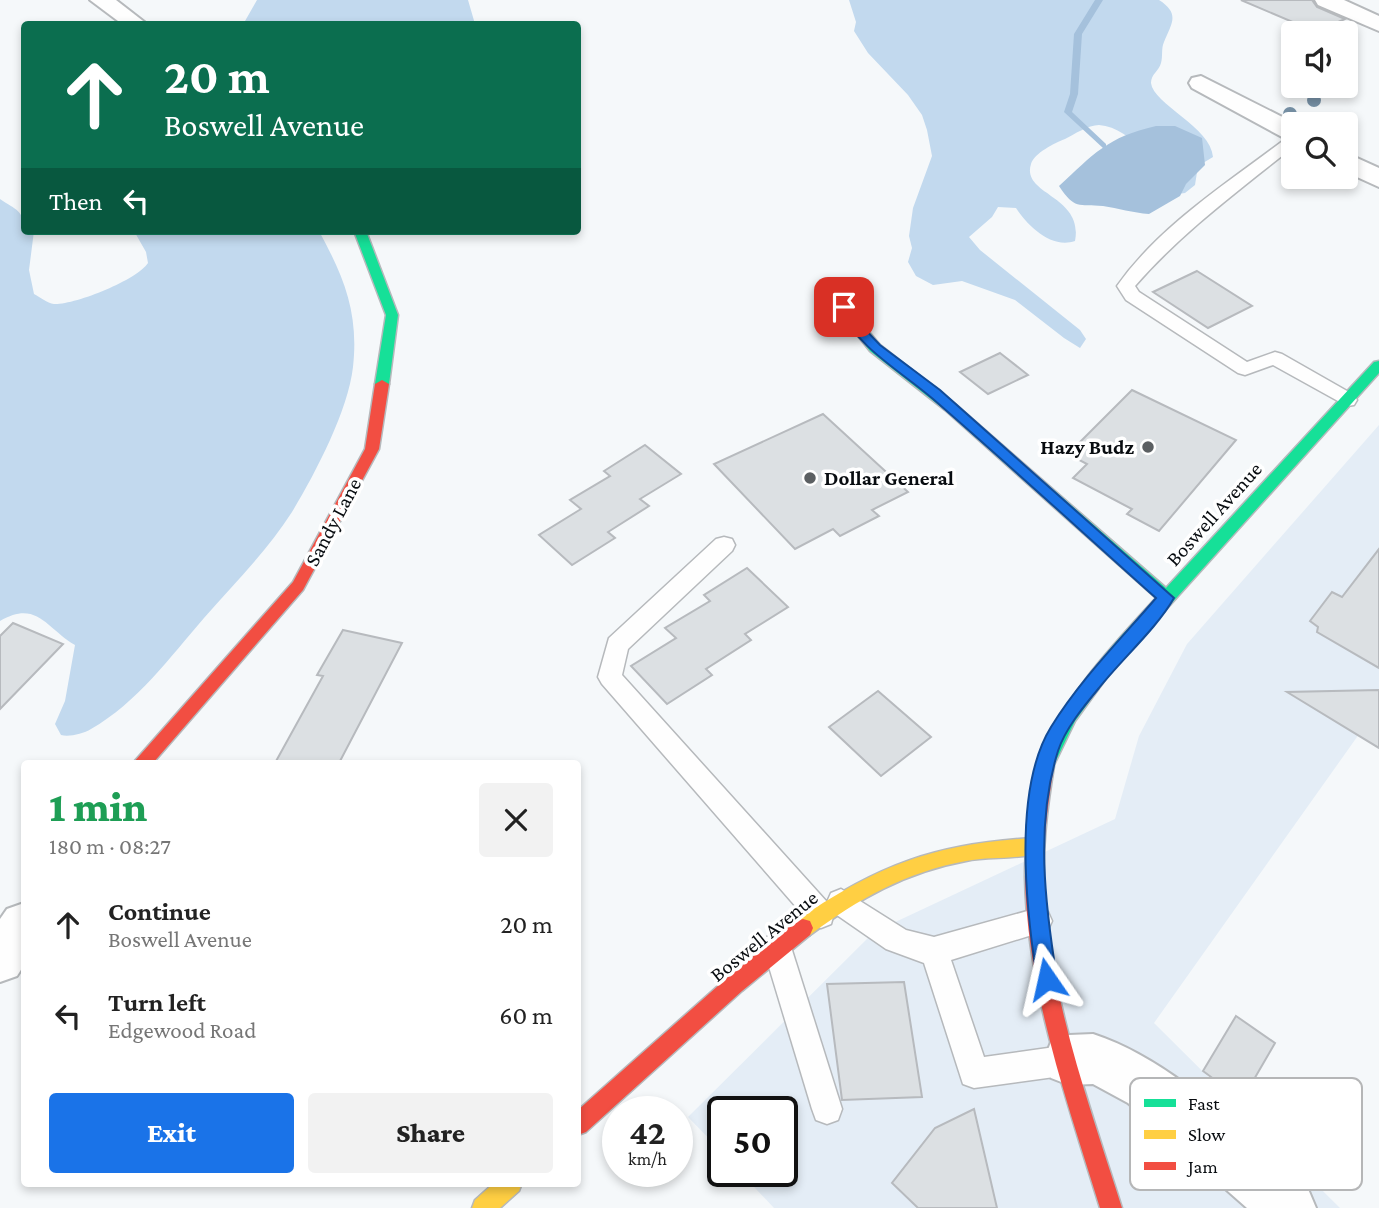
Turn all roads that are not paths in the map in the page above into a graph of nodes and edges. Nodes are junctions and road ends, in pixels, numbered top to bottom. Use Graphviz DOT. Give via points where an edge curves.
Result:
graph roads {
  1 [pos="100,0"];
  2 [pos="1326,0"];
  3 [pos="132,21"];
  4 [pos="1379,24"];
  5 [pos="1201,83"];
  6 [pos="1281,126"];
  7 [pos="1281,149"];
  8 [pos="1358,168"];
  9 [pos="1379,179"];
  10 [pos="361,235"];
  11 [pos="846,289"];
  12 [pos="1379,365"];
  13 [pos="1347,400"];
  14 [pos="724,545"];
  15 [pos="1166,598"];
  16 [pos="145,760"];
  17 [pos="1035,846"];
  18 [pos="831,909"];
  19 [pos="1038,921"];
  20 [pos="21,929"];
  21 [pos="777,947"];
  22 [pos="934,951"];
  23 [pos="0,959"];
  24 [pos="1069,1060"];
  25 [pos="1134,1078"];
  26 [pos="827,1108"];
  27 [pos="581,1121"];
  28 [pos="507,1187"];
  29 [pos="1268,1190"];
  30 [pos="483,1208"];
  31 [pos="1111,1208"];
  32 [pos="1289,1208"];
  1 -- 3 [label="street"];
  2 -- 4 [label="street"];
  5 -- 6 [label="street"];
  7 -- 13 [label="lane" via="1204,209 1126,286 1132,296 1245,369 1275,358"];
  8 -- 9 [label="street"];
  10 -- 16 [label="street, Sandy Lane" via="391,315 372,449 298,586"];
  11 -- 15 [label="street" via="846,313 875,348 935,394"];
  12 -- 13 [label="street, Boswell Avenue"];
  13 -- 15 [label="street, Boswell Avenue"];
  14 -- 18 [label="lane" via="617,645 610,677"];
  15 -- 17 [label="street, Boswell Avenue" via="1091,685 1057,733 1041,784"];
  17 -- 18 [label="street, Boswell Avenue" via="944,855 894,874"];
  17 -- 19 [label="street"];
  18 -- 21 [label="street, Boswell Avenue"];
  18 -- 22 [label="lane" via="892,938"];
  19 -- 22 [label="lane"];
  19 -- 24 [label="street" via="1042,956"];
  20 -- 23 [label="street"];
  21 -- 26 [label="lane"];
  21 -- 27 [label="street, Boswell Avenue"];
  22 -- 24 [label="lane" via="974,1073"];
  24 -- 25 [label="street" via="1093,1059"];
  24 -- 31 [label="street"];
  28 -- 30 [label="street"];
  29 -- 32 [label="street"];
}
